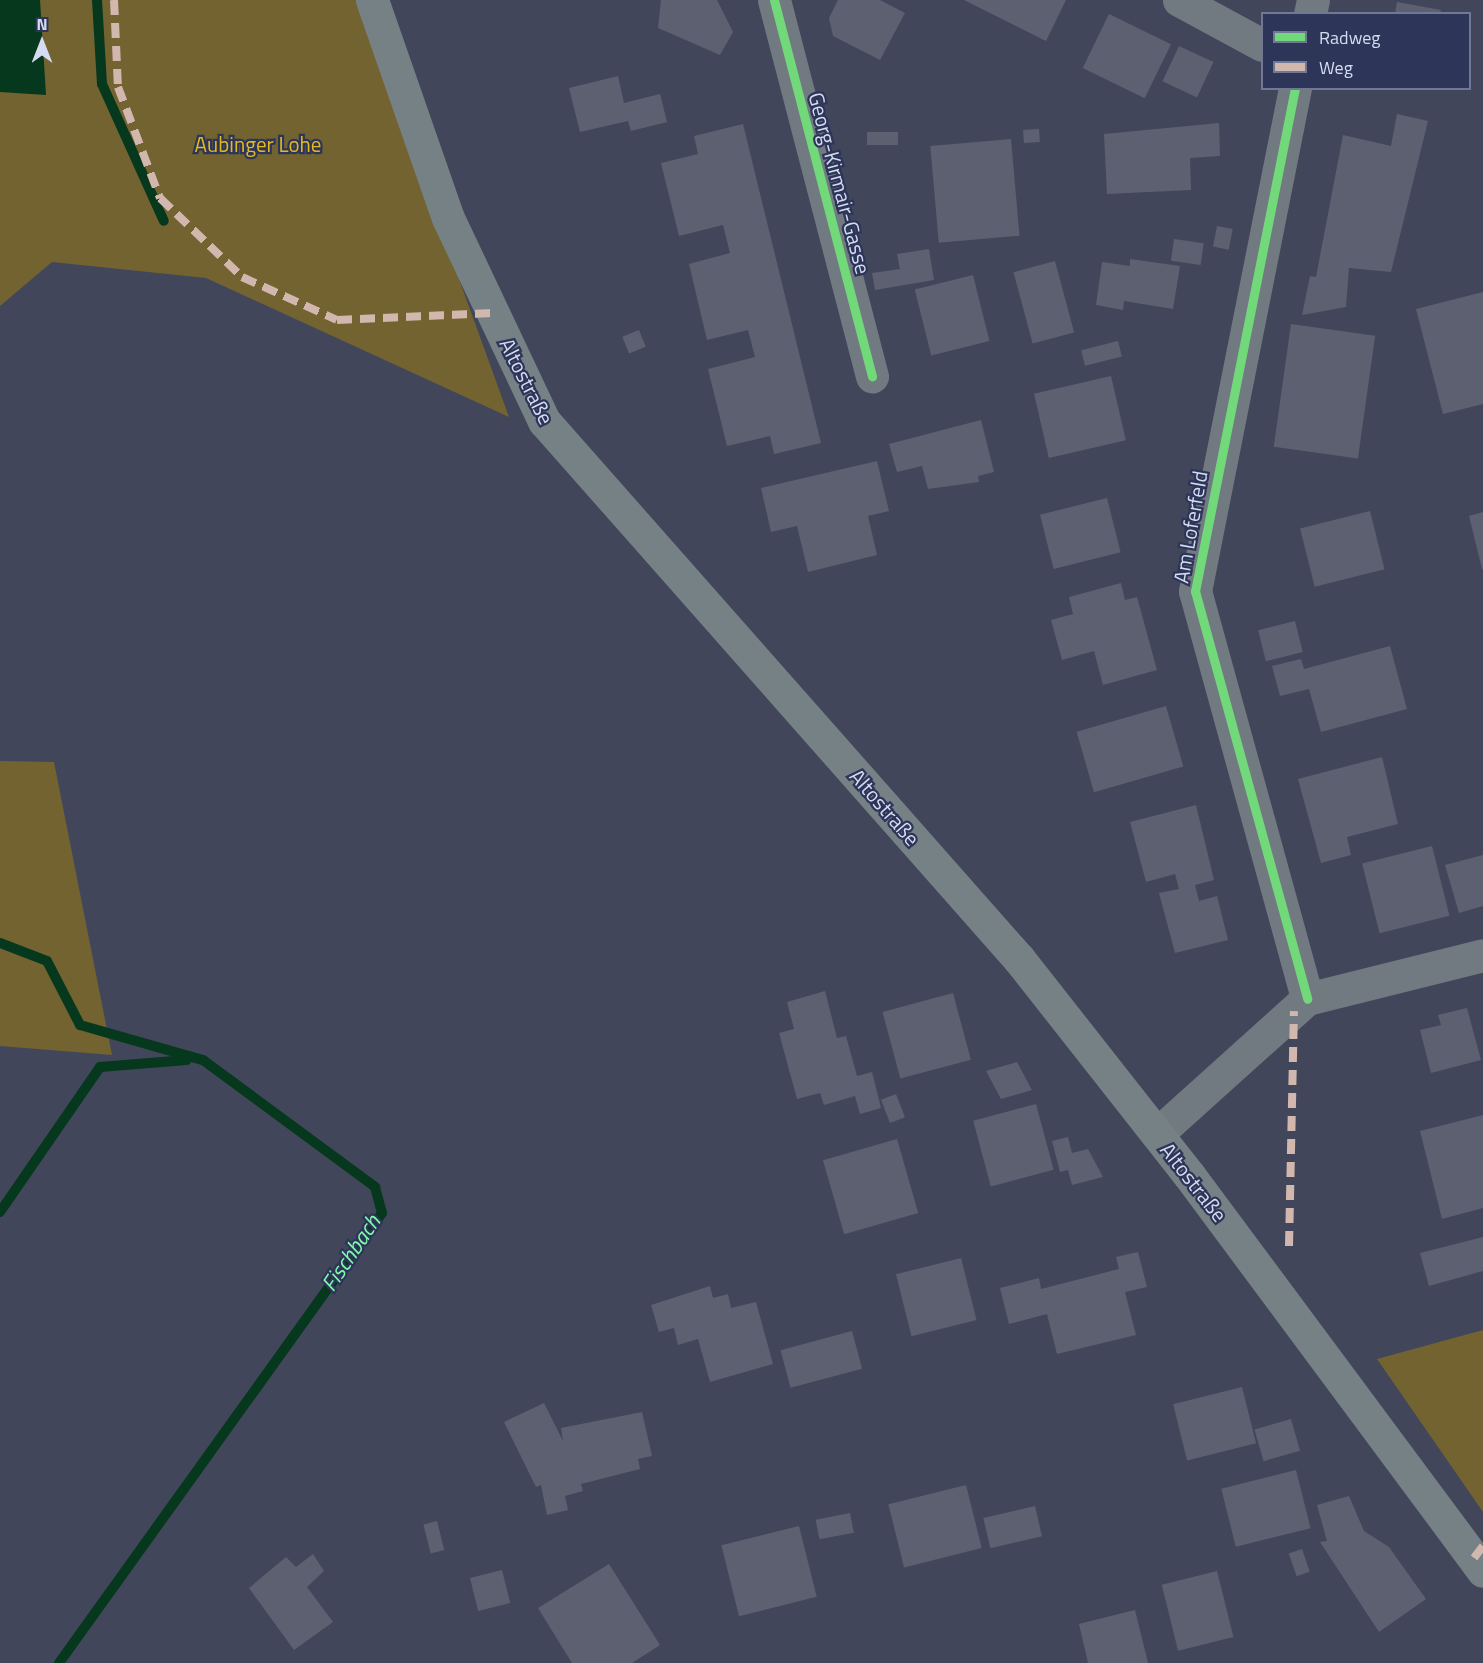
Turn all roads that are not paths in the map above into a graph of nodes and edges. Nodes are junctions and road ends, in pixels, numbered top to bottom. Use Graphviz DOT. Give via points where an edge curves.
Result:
graph roads {
  1 [pos="372,0"];
  2 [pos="774,0"];
  3 [pos="1179,0"];
  4 [pos="1261,44"];
  5 [pos="1295,90"];
  6 [pos="872,376"];
  7 [pos="1483,955"];
  8 [pos="1306,999"];
  9 [pos="1157,1134"];
  10 [pos="1483,1571"];
  1 -- 9 [label="main road, Altostraße" via="448,218 544,421 1019,959"];
  2 -- 6 [label="street, Georg-Kirmair-Gasse"];
  3 -- 4 [label="street"];
  5 -- 8 [label="street, Am Loferfeld" via="1195,591"];
  7 -- 8 [label="street"];
  8 -- 9 [label="street"];
  9 -- 10 [label="main road, Altostraße"];
}
